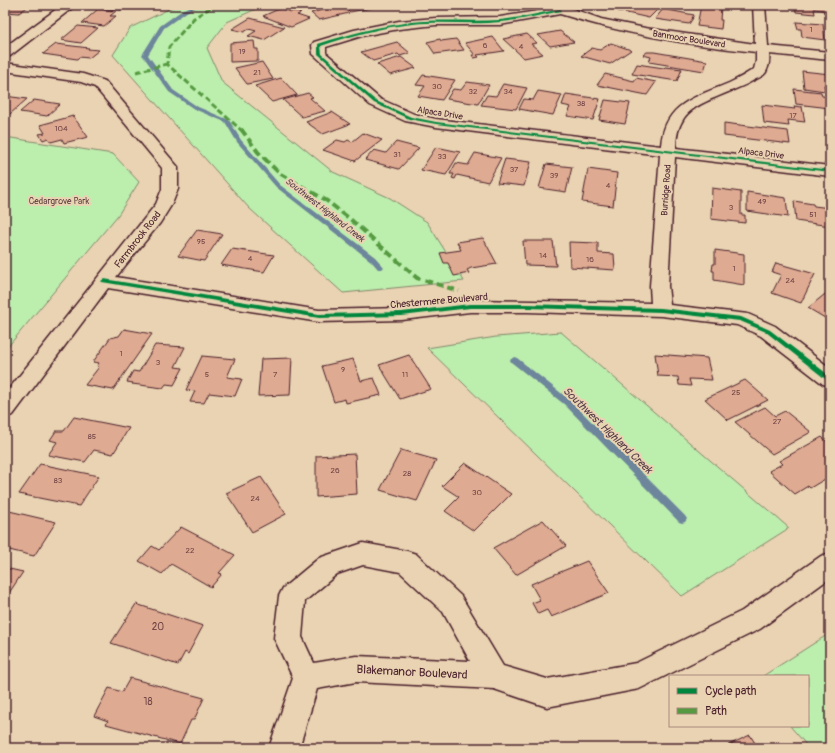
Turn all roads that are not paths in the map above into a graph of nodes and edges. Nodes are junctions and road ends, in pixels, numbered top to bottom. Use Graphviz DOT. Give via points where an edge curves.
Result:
graph roads {
  1 [pos="70,5"];
  2 [pos="758,5"];
  3 [pos="556,7"];
  4 [pos="762,49"];
  5 [pos="5,53"];
  6 [pos="830,56"];
  7 [pos="5,67"];
  8 [pos="669,152"];
  9 [pos="830,171"];
  10 [pos="104,281"];
  11 [pos="661,310"];
  12 [pos="830,379"];
  13 [pos="5,410"];
  14 [pos="830,564"];
  15 [pos="494,676"];
  16 [pos="307,678"];
  17 [pos="284,748"];
  1 -- 5 [label="street"];
  2 -- 4 [label="street, Burridge Road"];
  3 -- 4 [label="street, Banmoor Boulevard" via="613,26 682,39"];
  3 -- 8 [label="street, Alpaca Drive" via="537,16 500,21 392,25 319,44 320,54 375,102 410,118"];
  4 -- 6 [label="street, Banmoor Boulevard"];
  4 -- 8 [label="street, Burridge Road" via="764,61 760,71 736,85 686,107 677,117 669,135"];
  7 -- 10 [label="street, Farmbrook Road" via="83,78 100,84 170,167 170,189 164,204"];
  8 -- 9 [label="street, Alpaca Drive"];
  8 -- 11 [label="street, Burridge Road" via="659,286"];
  10 -- 11 [label="street, Chestermere Boulevard" via="319,316 402,314 470,306"];
  10 -- 13 [label="street, Farmbrook Road"];
  11 -- 12 [label="street, Chestermere Boulevard" via="741,319 768,331"];
  14 -- 15 [label="street, Blakemanor Boulevard" via="750,620 639,676 547,693"];
  15 -- 16 [label="street, Blakemanor Boulevard" via="356,669"];
  15 -- 16 [label="street" via="452,604 408,562 363,554 328,566 292,596 288,638"];
  16 -- 17 [label="street"];
}
